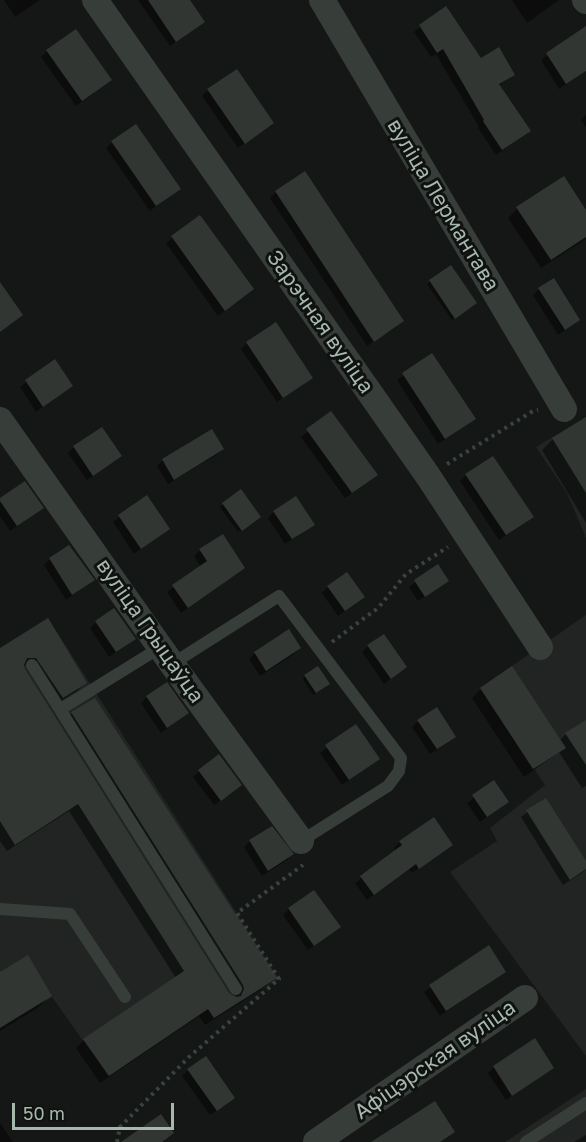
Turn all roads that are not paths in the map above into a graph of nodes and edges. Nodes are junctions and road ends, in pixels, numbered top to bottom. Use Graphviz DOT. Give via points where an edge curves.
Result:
graph roads {
  1 [pos="94,0"];
  2 [pos="322,0"];
  3 [pos="564,409"];
  4 [pos="0,420"];
  5 [pos="540,647"];
  6 [pos="167,656"];
  7 [pos="32,665"];
  8 [pos="61,710"];
  9 [pos="301,841"];
  10 [pos="0,909"];
  11 [pos="236,988"];
  12 [pos="125,998"];
  13 [pos="525,998"];
  14 [pos="586,1103"];
  15 [pos="316,1142"];
  16 [pos="526,1142"];
  1 -- 5 [label="street, Зарэчная вуліца" via="428,476"];
  2 -- 3 [label="street, вуліца Лермантава"];
  4 -- 6 [label="street, вуліца Грыцаўца"];
  6 -- 8 [label="lane"];
  6 -- 9 [label="street, вуліца Грыцаўца"];
  6 -- 9 [label="lane" via="279,596 401,758 399,771 388,786"];
  7 -- 8 [label="lane"];
  8 -- 11 [label="lane"];
  10 -- 12 [label="lane" via="70,914"];
  13 -- 15 [label="street, Афіцэрская вуліца"];
  14 -- 16 [label="lane"];
}
